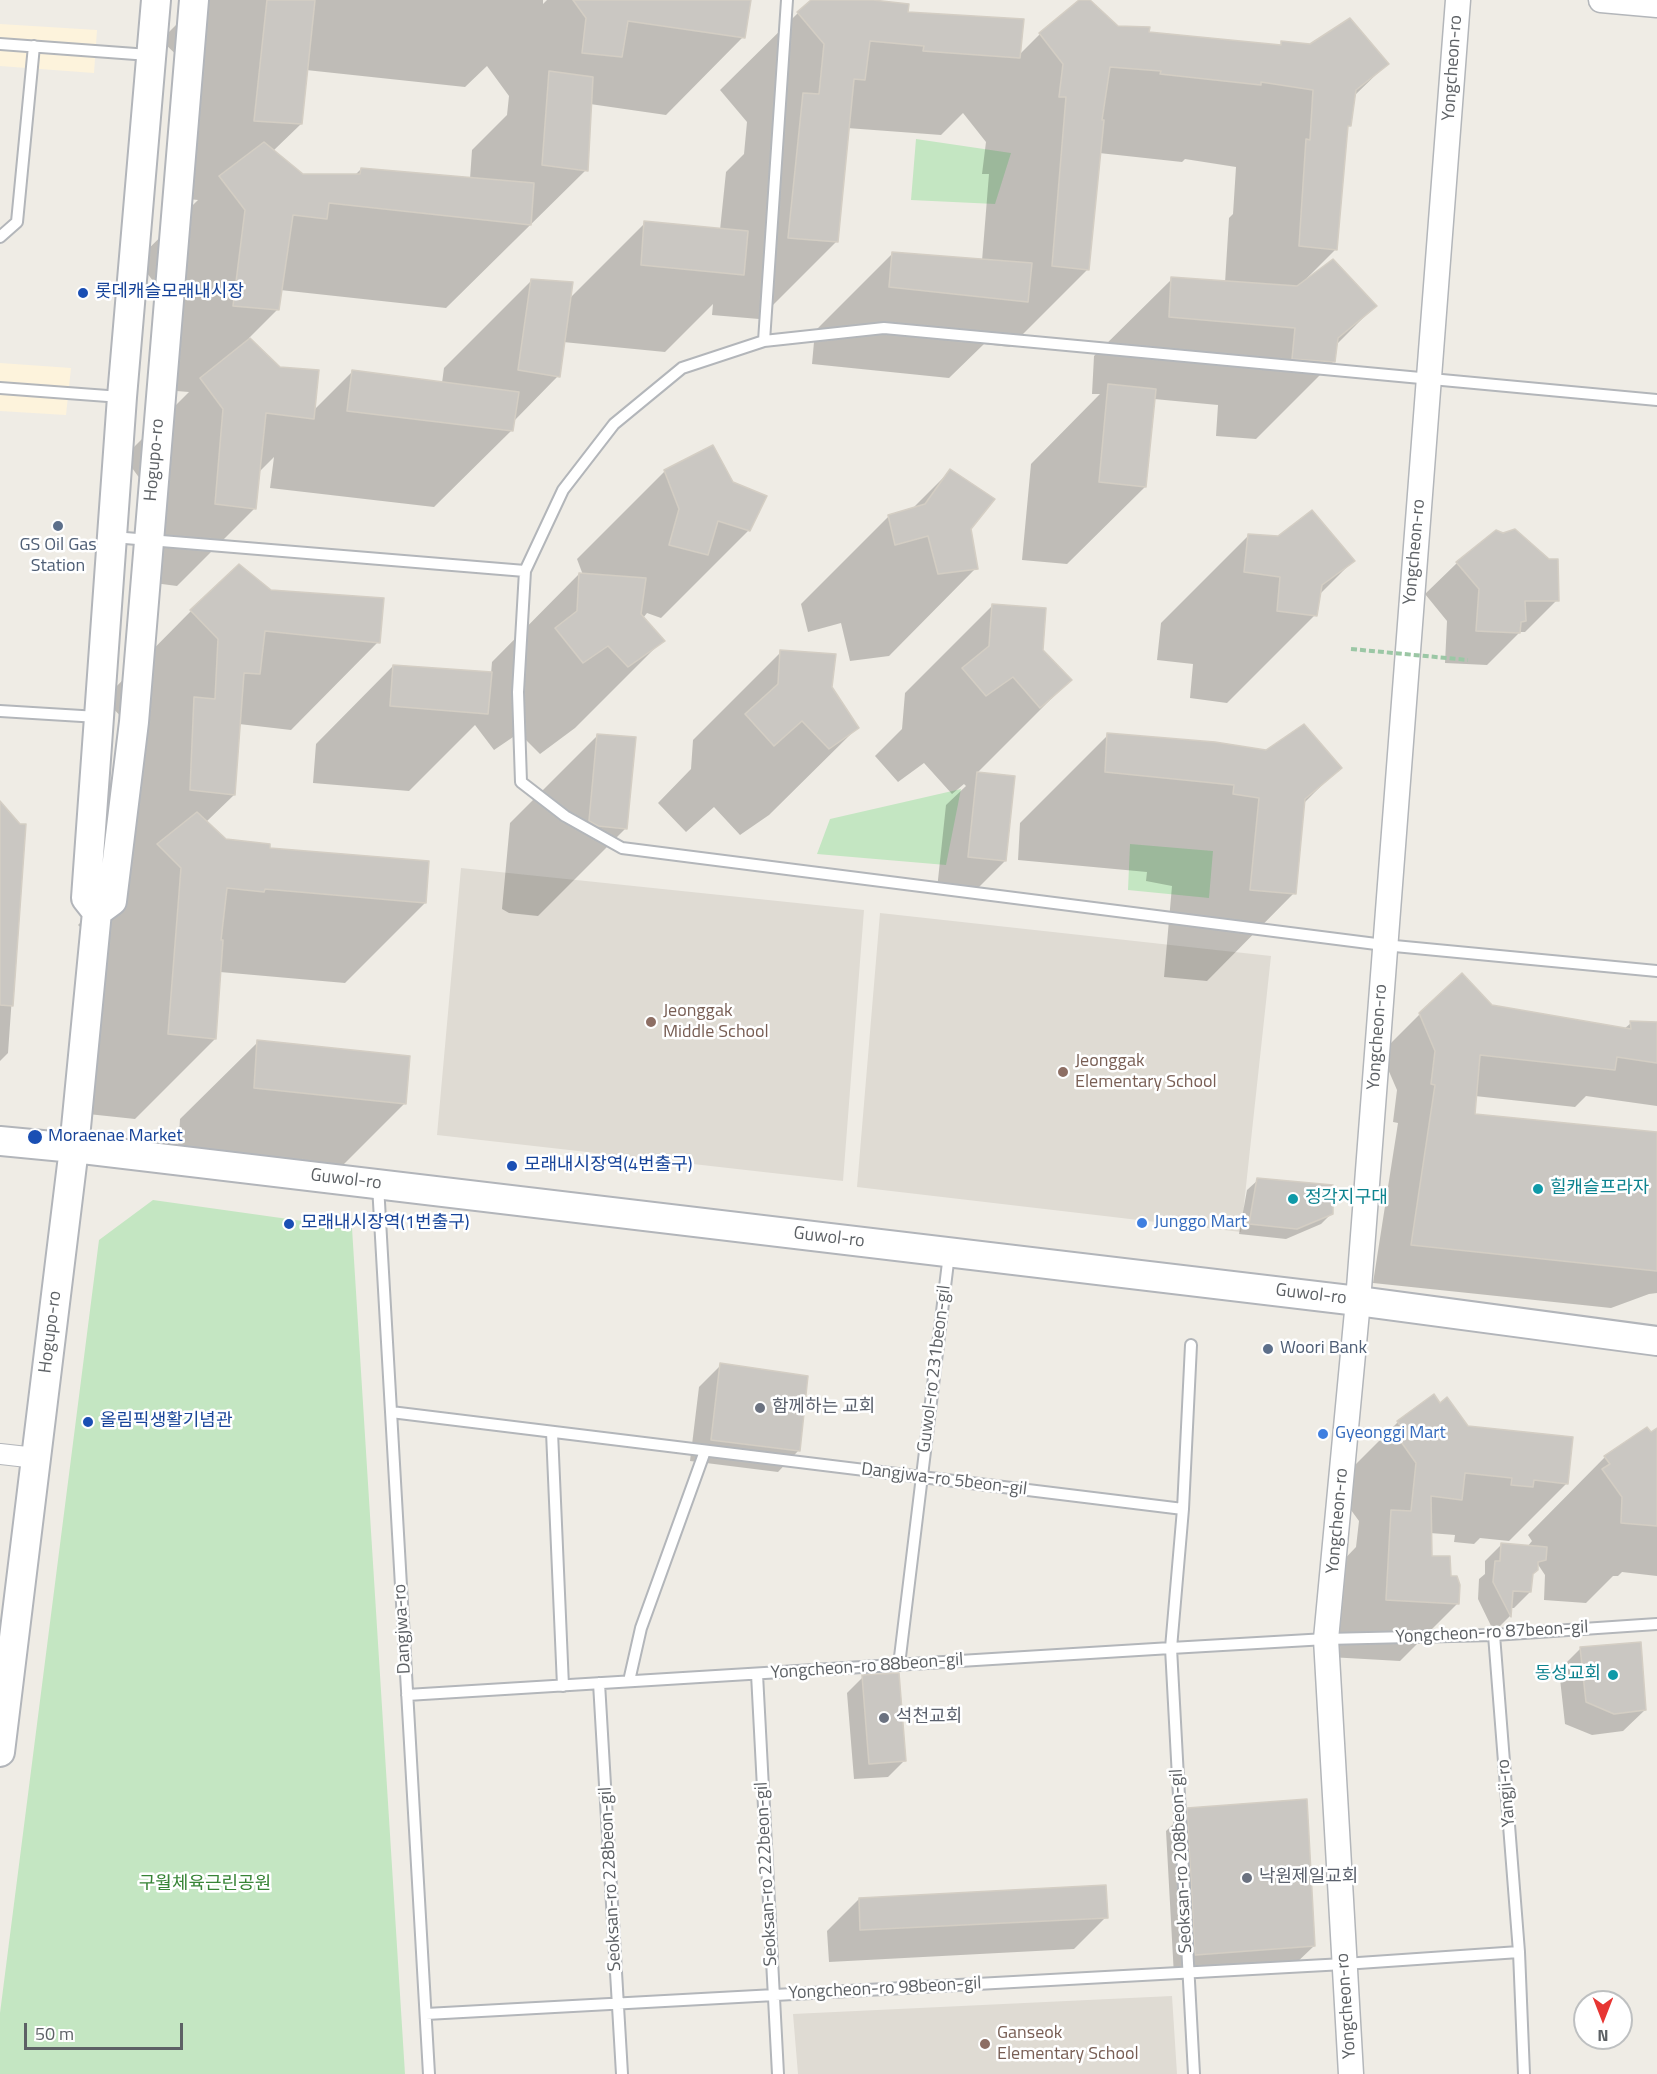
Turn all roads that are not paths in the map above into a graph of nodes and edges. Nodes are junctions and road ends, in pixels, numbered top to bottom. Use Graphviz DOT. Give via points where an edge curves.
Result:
graph roads {
  1 [pos="156,0"];
  2 [pos="194,0"];
  3 [pos="787,0"];
  4 [pos="1458,0"];
  5 [pos="1601,0"];
  6 [pos="1657,5"];
  7 [pos="0,44"];
  8 [pos="33,46"];
  9 [pos="152,55"];
  10 [pos="0,237"];
  11 [pos="764,341"];
  12 [pos="1429,378"];
  13 [pos="0,388"];
  14 [pos="122,397"];
  15 [pos="1657,400"];
  16 [pos="112,537"];
  17 [pos="148,541"];
  18 [pos="525,571"];
  19 [pos="0,711"];
  20 [pos="98,717"];
  21 [pos="97,912"];
  22 [pos="1384,945"];
  23 [pos="1657,971"];
  24 [pos="0,1141"];
  25 [pos="74,1148"];
  26 [pos="378,1184"];
  27 [pos="949,1252"];
  28 [pos="1359,1301"];
  29 [pos="1657,1341"];
  30 [pos="1191,1345"];
  31 [pos="391,1412"];
  32 [pos="552,1432"];
  33 [pos="705,1451"];
  34 [pos="0,1454"];
  35 [pos="36,1458"];
  36 [pos="922,1477"];
  37 [pos="1183,1509"];
  38 [pos="1657,1624"];
  39 [pos="1494,1635"];
  40 [pos="1326,1639"];
  41 [pos="1171,1648"];
  42 [pos="899,1665"];
  43 [pos="757,1674"];
  44 [pos="629,1681"];
  45 [pos="599,1683"];
  46 [pos="563,1686"];
  47 [pos="407,1695"];
  48 [pos="0,1752"];
  49 [pos="1519,1952"];
  50 [pos="1344,1964"];
  51 [pos="1189,1973"];
  52 [pos="774,1995"];
  53 [pos="618,2004"];
  54 [pos="426,2014"];
  55 [pos="429,2074"];
  56 [pos="622,2074"];
  57 [pos="778,2074"];
  58 [pos="1194,2074"];
  59 [pos="1351,2074"];
  60 [pos="1524,2074"];
  1 -- 9 [label="main road, Hogupo-ro"];
  2 -- 17 [label="main road, Hogupo-ro"];
  3 -- 11 [label="lane"];
  4 -- 12 [label="street, Yongcheon-ro"];
  5 -- 6 [label="street"];
  7 -- 8 [label="lane"];
  8 -- 9 [label="lane"];
  8 -- 10 [label="lane" via="17,222"];
  9 -- 14 [label="main road, Hogupo-ro"];
  11 -- 12 [label="lane" via="884,328"];
  11 -- 18 [label="lane" via="682,368 614,424 562,490"];
  12 -- 15 [label="lane"];
  12 -- 22 [label="street, Yongcheon-ro"];
  13 -- 14 [label="lane"];
  14 -- 16 [label="main road, Hogupo-ro"];
  16 -- 17 [label="lane"];
  16 -- 20 [label="main road, Hogupo-ro"];
  17 -- 18 [label="lane"];
  17 -- 21 [label="main road, Hogupo-ro" via="134,722 112,901"];
  18 -- 22 [label="lane" via="518,692 521,782 564,816 622,848"];
  19 -- 20 [label="lane"];
  20 -- 21 [label="main road, Hogupo-ro" via="86,898"];
  21 -- 25 [label="main road, Hogupo-ro"];
  22 -- 23 [label="lane"];
  22 -- 28 [label="street, Yongcheon-ro"];
  24 -- 25 [label="main road, Guwol-ro"];
  25 -- 26 [label="main road, Guwol-ro"];
  25 -- 35 [label="main road, Hogupo-ro"];
  26 -- 27 [label="main road, Guwol-ro"];
  26 -- 31 [label="lane, Dangjwa-ro"];
  27 -- 28 [label="main road, Guwol-ro"];
  27 -- 36 [label="lane, Guwol-ro 231beon-gil"];
  28 -- 29 [label="main road, Guwol-ro"];
  28 -- 40 [label="street, Yongcheon-ro"];
  30 -- 37 [label="lane, Seoksan-ro 208beon-gil"];
  31 -- 32 [label="lane, Dangjwa-ro 5beon-gil"];
  31 -- 47 [label="lane, Dangjwa-ro"];
  32 -- 33 [label="lane, Dangjwa-ro 5beon-gil"];
  32 -- 46 [label="lane"];
  33 -- 36 [label="lane, Dangjwa-ro 5beon-gil"];
  33 -- 44 [label="lane" via="641,1628"];
  34 -- 35 [label="street"];
  35 -- 48 [label="main road, Hogupo-ro"];
  36 -- 37 [label="lane, Dangjwa-ro 5beon-gil"];
  36 -- 42 [label="lane, Guwol-ro 231beon-gil"];
  37 -- 41 [label="lane, Seoksan-ro 208beon-gil"];
  38 -- 39 [label="lane, Yongcheon-ro 87beon-gil"];
  39 -- 40 [label="lane, Yongcheon-ro 87beon-gil"];
  39 -- 49 [label="lane, Yangji-ro"];
  40 -- 41 [label="lane, Yongcheon-ro 88beon-gil"];
  40 -- 50 [label="street, Yongcheon-ro"];
  41 -- 42 [label="lane, Yongcheon-ro 88beon-gil"];
  41 -- 51 [label="lane, Seoksan-ro 208beon-gil"];
  42 -- 43 [label="lane, Yongcheon-ro 88beon-gil"];
  43 -- 44 [label="lane, Yongcheon-ro 88beon-gil"];
  43 -- 52 [label="lane, Seoksan-ro 222beon-gil"];
  44 -- 45 [label="lane, Yongcheon-ro 88beon-gil"];
  45 -- 46 [label="lane, Yongcheon-ro 88beon-gil"];
  45 -- 53 [label="lane, Seoksan-ro 228beon-gil"];
  46 -- 47 [label="lane, Yongcheon-ro 88beon-gil"];
  47 -- 54 [label="lane, Dangjwa-ro"];
  49 -- 50 [label="lane, Yongcheon-ro 98beon-gil"];
  49 -- 60 [label="lane, Yangji-ro"];
  50 -- 51 [label="lane, Yongcheon-ro 98beon-gil"];
  50 -- 59 [label="street, Yongcheon-ro"];
  51 -- 52 [label="lane, Yongcheon-ro 98beon-gil"];
  51 -- 58 [label="lane, Seoksan-ro 208beon-gil"];
  52 -- 53 [label="lane, Yongcheon-ro 98beon-gil"];
  52 -- 57 [label="lane, Seoksan-ro 222beon-gil"];
  53 -- 54 [label="lane, Yongcheon-ro 98beon-gil"];
  53 -- 56 [label="lane, Seoksan-ro 228beon-gil"];
  54 -- 55 [label="lane, Dangjwa-ro"];
}
